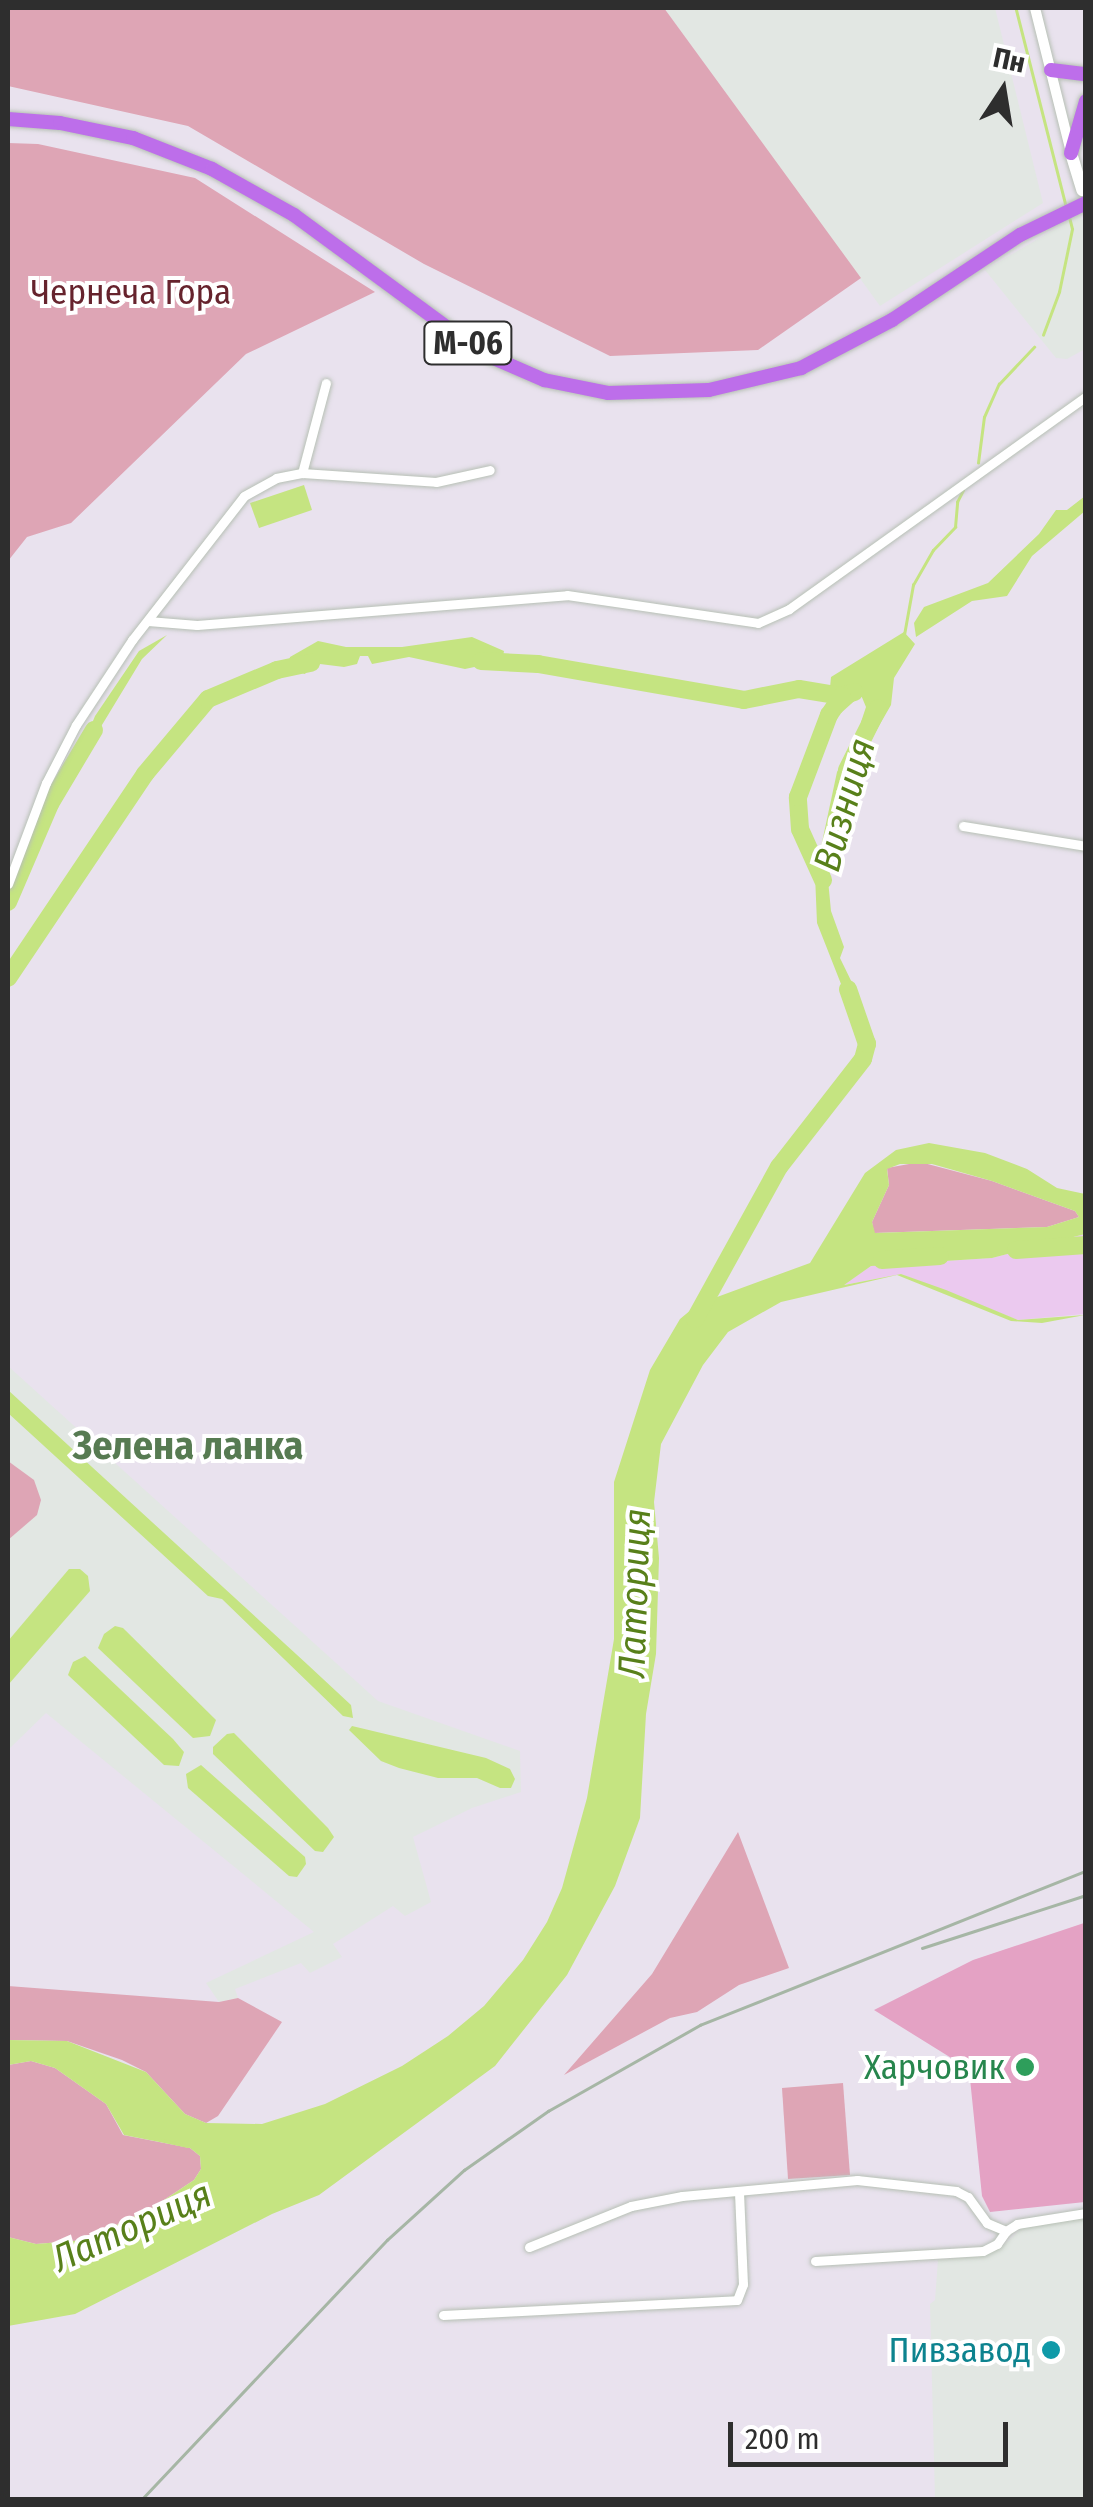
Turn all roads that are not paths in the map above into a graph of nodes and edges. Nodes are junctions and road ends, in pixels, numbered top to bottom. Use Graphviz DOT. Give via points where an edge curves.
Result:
graph roads {
  1 [pos="1035,8"];
  2 [pos="1050,70"];
  3 [pos="1086,74"];
  4 [pos="1086,101"];
  5 [pos="8,119"];
  6 [pos="1071,153"];
  7 [pos="1084,196"];
  8 [pos="326,383"];
  9 [pos="1086,396"];
  10 [pos="490,470"];
  11 [pos="302,473"];
  12 [pos="148,622"];
  13 [pos="963,826"];
  14 [pos="1086,846"];
  15 [pos="8,884"];
  16 [pos="739,2191"];
  17 [pos="1086,2213"];
  18 [pos="1006,2232"];
  19 [pos="528,2247"];
  20 [pos="815,2261"];
  21 [pos="443,2315"];
  1 -- 2 [label="street"];
  2 -- 3 [label="highway"];
  2 -- 6 [label="street"];
  4 -- 6 [label="highway"];
  5 -- 7 [label="highway, М-06" via="133,138 212,169 294,215 482,353 584,390 672,393 772,378 850,345"];
  6 -- 7 [label="main road"];
  8 -- 11 [label="street"];
  9 -- 12 [label="street" via="789,609 758,623 567,595 197,625"];
  10 -- 11 [label="street" via="436,482"];
  11 -- 12 [label="street" via="244,496"];
  12 -- 15 [label="street" via="62,751"];
  13 -- 14 [label="street"];
  16 -- 18 [label="street" via="857,2180 936,2187 968,2198 988,2223"];
  16 -- 19 [label="street" via="631,2206"];
  16 -- 21 [label="street" via="738,2300"];
  17 -- 18 [label="street" via="1017,2224"];
  18 -- 20 [label="street" via="983,2252"];
}
